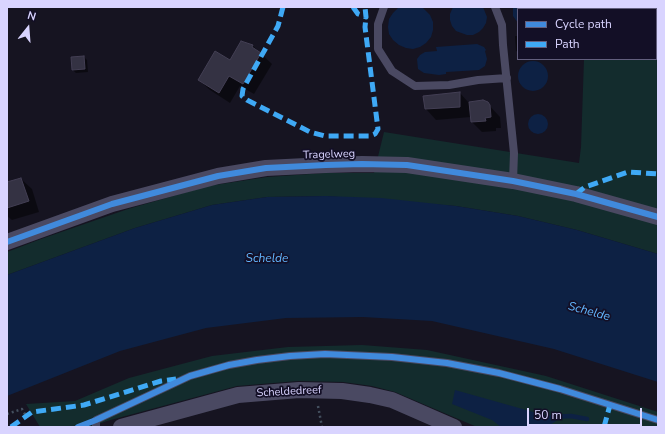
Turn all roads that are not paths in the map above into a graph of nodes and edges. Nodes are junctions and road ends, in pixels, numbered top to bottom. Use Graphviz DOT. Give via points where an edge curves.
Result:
graph roads {
  1 [pos="384,7"];
  2 [pos="495,7"];
  3 [pos="507,78"];
  4 [pos="513,181"];
  5 [pos="658,217"];
  6 [pos="7,242"];
  7 [pos="658,420"];
  8 [pos="96,427"];
  9 [pos="121,427"];
  10 [pos="454,427"];
  1 -- 3 [label="lane" via="378,24 378,49 392,72 415,86"];
  2 -- 3 [label="lane" via="502,25"];
  3 -- 4 [label="lane" via="514,153"];
  4 -- 5 [label="street, Tragelweg" via="576,194"];
  4 -- 6 [label="street, Tragelweg" via="407,166 355,164 266,168 218,176 112,204"];
  7 -- 8 [label="lane" via="560,388 499,373 448,363 325,354 257,360 190,376 96,420"];
  9 -- 10 [label="street, Scheldedreef" via="238,396 299,390 342,391 392,400"];
}
